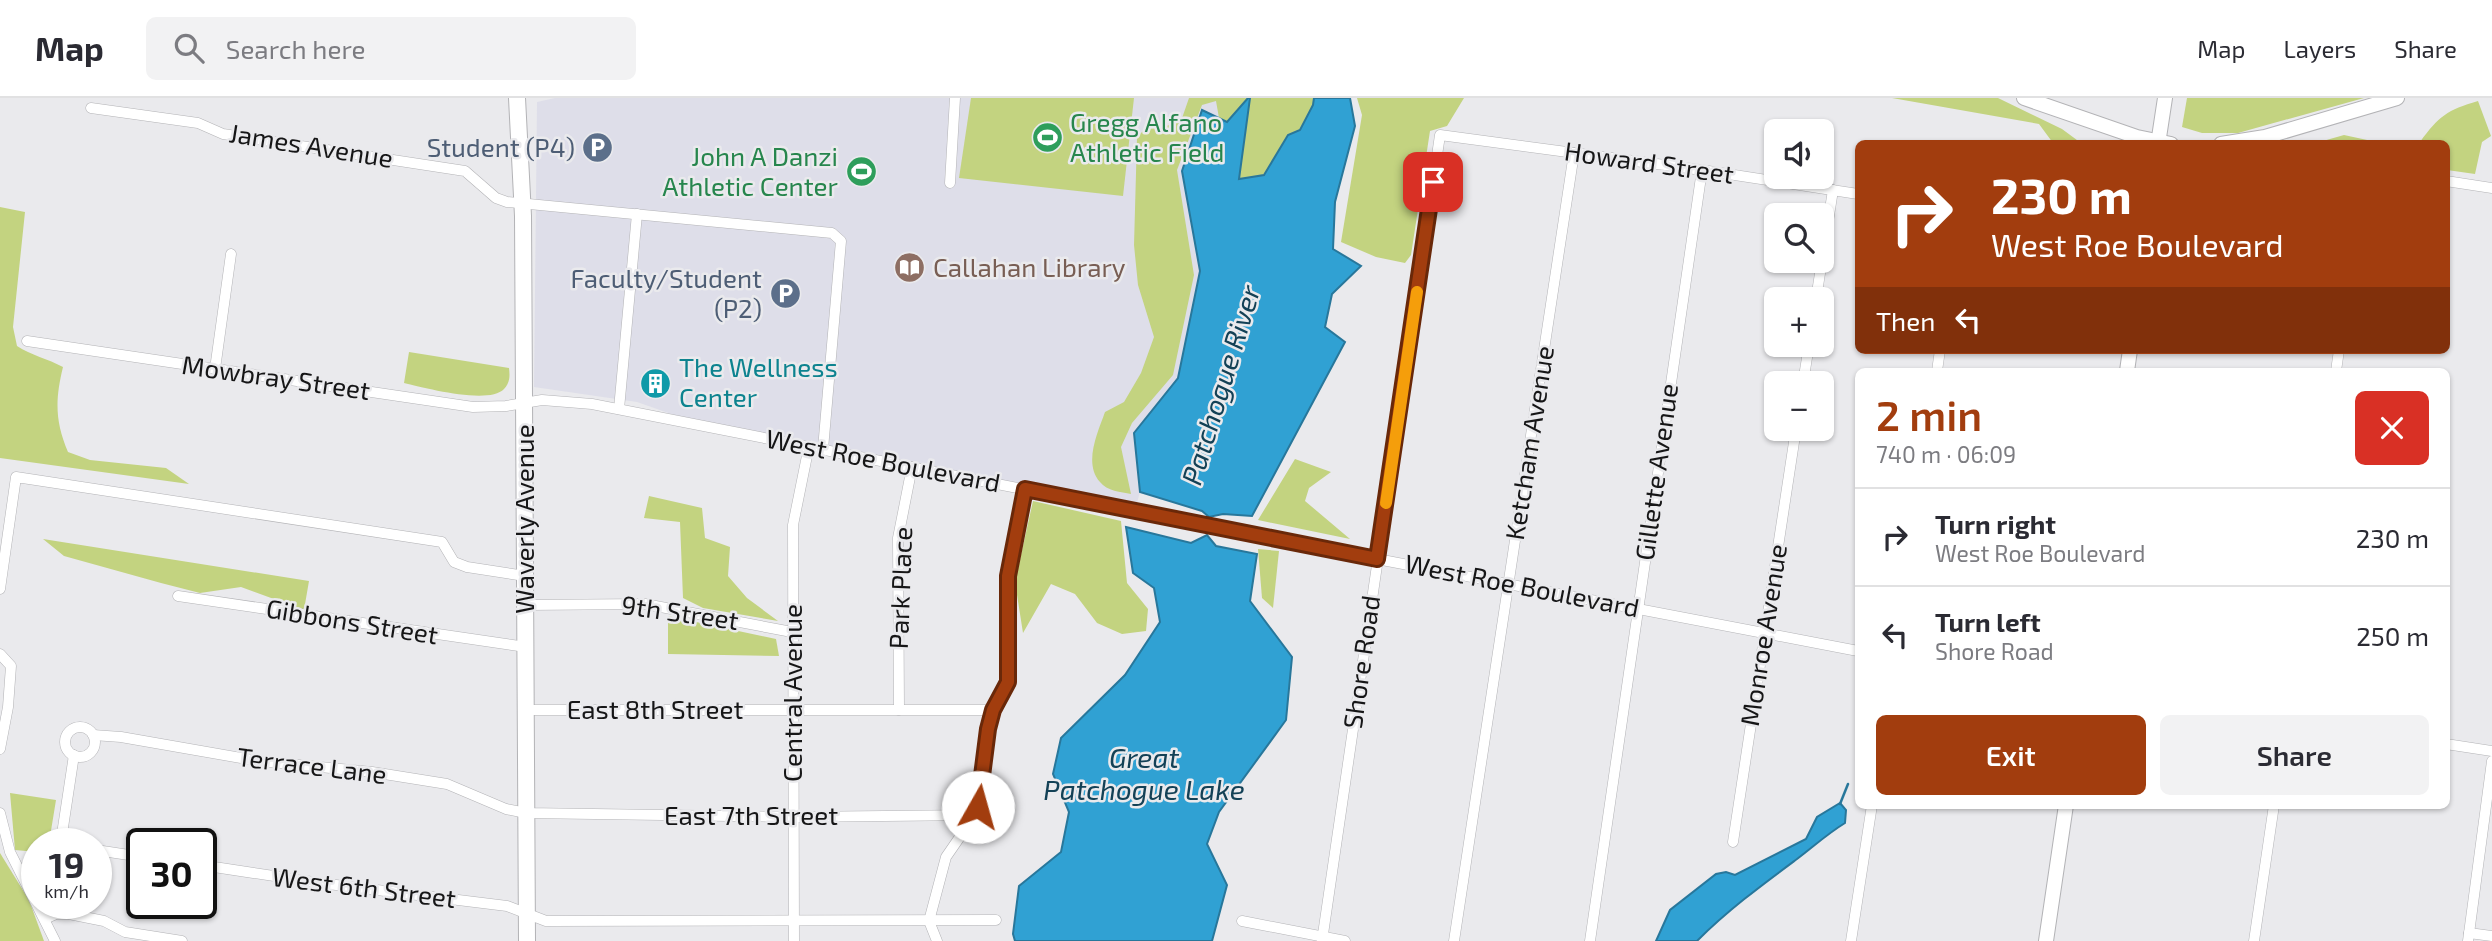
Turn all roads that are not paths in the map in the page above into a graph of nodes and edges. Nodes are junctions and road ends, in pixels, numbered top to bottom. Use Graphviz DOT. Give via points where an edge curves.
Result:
graph roads {
  1 [pos="517,98"];
  2 [pos="955,98"];
  3 [pos="2024,98"];
  4 [pos="2165,98"];
  5 [pos="2397,98"];
  6 [pos="91,108"];
  7 [pos="1440,135"];
  8 [pos="2151,140"];
  9 [pos="2162,140"];
  10 [pos="2243,140"];
  11 [pos="1574,153"];
  12 [pos="1702,170"];
  13 [pos="2450,182"];
  14 [pos="950,183"];
  15 [pos="2492,188"];
  16 [pos="1833,190"];
  17 [pos="1855,194"];
  18 [pos="522,203"];
  19 [pos="637,214"];
  20 [pos="230,254"];
  21 [pos="1818,287"];
  22 [pos="27,341"];
  23 [pos="215,369"];
  24 [pos="525,403"];
  25 [pos="619,408"];
  26 [pos="1794,441"];
  27 [pos="809,446"];
  28 [pos="822,449"];
  29 [pos="912,467"];
  30 [pos="1025,489"];
  31 [pos="1377,559"];
  32 [pos="525,576"];
  33 [pos="1509,584"];
  34 [pos="0,589"];
  35 [pos="178,596"];
  36 [pos="525,605"];
  37 [pos="1637,608"];
  38 [pos="792,632"];
  39 [pos="1764,632"];
  40 [pos="526,647"];
  41 [pos="1855,650"];
  42 [pos="0,654"];
  43 [pos="526,710"];
  44 [pos="899,710"];
  45 [pos="993,710"];
  46 [pos="792,711"];
  47 [pos="93,735"];
  48 [pos="2450,745"];
  49 [pos="0,749"];
  50 [pos="2492,751"];
  51 [pos="74,755"];
  52 [pos="2492,761"];
  53 [pos="1871,809"];
  54 [pos="2065,809"];
  55 [pos="2273,809"];
  56 [pos="0,813"];
  57 [pos="526,813"];
  58 [pos="975,816"];
  59 [pos="794,817"];
  60 [pos="63,828"];
  61 [pos="1732,842"];
  62 [pos="217,867"];
  63 [pos="21,873"];
  64 [pos="526,913"];
  65 [pos="45,919"];
  66 [pos="94,919"];
  67 [pos="794,920"];
  68 [pos="996,920"];
  69 [pos="929,921"];
  70 [pos="1242,922"];
  71 [pos="2492,936"];
  72 [pos="2468,937"];
  73 [pos="1322,939"];
  74 [pos="55,941"];
  75 [pos="182,941"];
  76 [pos="527,941"];
  77 [pos="794,941"];
  78 [pos="937,941"];
  79 [pos="1345,941"];
  80 [pos="1454,941"];
  81 [pos="1590,941"];
  82 [pos="1852,941"];
  83 [pos="2046,941"];
  84 [pos="2254,941"];
  1 -- 18 [label="main road, Waverly Avenue"];
  2 -- 14 [label="street"];
  3 -- 8 [label="main road"];
  4 -- 9 [label="main road"];
  5 -- 10 [label="main road"];
  6 -- 18 [label="street, James Avenue" via="198,123 223,134 465,171 496,198"];
  7 -- 11 [label="street, Howard Street"];
  7 -- 31 [label="street, Shore Road"];
  11 -- 12 [label="street, Howard Street"];
  11 -- 33 [label="street, Ketcham Avenue"];
  12 -- 16 [label="street, Howard Street"];
  12 -- 37 [label="street, Gillette Avenue"];
  13 -- 15 [label="street"];
  16 -- 17 [label="street, Howard Street"];
  16 -- 21 [label="street"];
  18 -- 19 [label="street, James Avenue"];
  18 -- 24 [label="main road, Waverly Avenue"];
  19 -- 25 [label="street"];
  19 -- 28 [label="street, James Avenue" via="838,236"];
  20 -- 23 [label="street"];
  22 -- 23 [label="street, Mowbray Street"];
  23 -- 24 [label="street, Mowbray Street" via="473,407"];
  24 -- 25 [label="street, West Roe Boulevard" via="570,401"];
  24 -- 32 [label="main road, Waverly Avenue"];
  25 -- 27 [label="street, West Roe Boulevard"];
  26 -- 39 [label="street, Monroe Avenue"];
  27 -- 28 [label="street, West Roe Boulevard"];
  27 -- 38 [label="street, Central Avenue" via="793,525"];
  28 -- 29 [label="street, West Roe Boulevard"];
  29 -- 30 [label="street, West Roe Boulevard"];
  29 -- 44 [label="street, Park Place" via="898,538"];
  30 -- 31 [label="street, West Roe Boulevard"];
  30 -- 45 [label="street" via="1008,576 1008,682"];
  31 -- 33 [label="street, West Roe Boulevard"];
  31 -- 73 [label="street, Shore Road"];
  32 -- 34 [label="street" via="454,562 442,541 16,477"];
  32 -- 36 [label="main road, Waverly Avenue"];
  33 -- 37 [label="street, West Roe Boulevard"];
  33 -- 80 [label="street, Ketcham Avenue"];
  35 -- 40 [label="street, Gibbons Street"];
  36 -- 38 [label="street, 9th Street" via="645,604"];
  36 -- 40 [label="main road, Waverly Avenue"];
  37 -- 39 [label="street, West Roe Boulevard"];
  37 -- 81 [label="street, Gillette Avenue"];
  38 -- 46 [label="street, Central Avenue"];
  39 -- 41 [label="street, West Roe Boulevard"];
  39 -- 61 [label="street, Monroe Avenue"];
  40 -- 43 [label="main road, Waverly Avenue"];
  42 -- 49 [label="street" via="11,666"];
  43 -- 46 [label="street, East 8th Street"];
  43 -- 57 [label="main road, Waverly Avenue"];
  44 -- 45 [label="street, East 8th Street"];
  44 -- 46 [label="street, East 8th Street"];
  45 -- 58 [label="street"];
  46 -- 59 [label="street, Central Avenue"];
  47 -- 51 [label="street" via="89,753"];
  47 -- 51 [label="street, Terrace Lane" via="82,727 69,731 65,744"];
  47 -- 57 [label="street, Terrace Lane" via="447,784"];
  48 -- 50 [label="street"];
  51 -- 60 [label="street, Terrace Lane"];
  52 -- 72 [label="street"];
  53 -- 82 [label="street"];
  54 -- 83 [label="main road"];
  55 -- 84 [label="street"];
  56 -- 63 [label="street"];
  57 -- 59 [label="street, East 7th Street"];
  57 -- 64 [label="main road, Waverly Avenue"];
  58 -- 59 [label="street, East 7th Street"];
  58 -- 69 [label="street" via="946,857"];
  59 -- 67 [label="street, Central Avenue"];
  62 -- 64 [label="street, West 6th Street" via="507,906"];
  64 -- 67 [label="street, West 6th Street" via="546,921"];
  64 -- 76 [label="main road, Waverly Avenue"];
  65 -- 74 [label="street"];
  66 -- 75 [label="street" via="125,932"];
  67 -- 69 [label="street, West 6th Street"];
  67 -- 77 [label="street, Central Avenue"];
  68 -- 69 [label="street, West 6th Street"];
  69 -- 78 [label="street"];
  70 -- 73 [label="street"];
  71 -- 72 [label="street"];
  73 -- 79 [label="street"];
}
